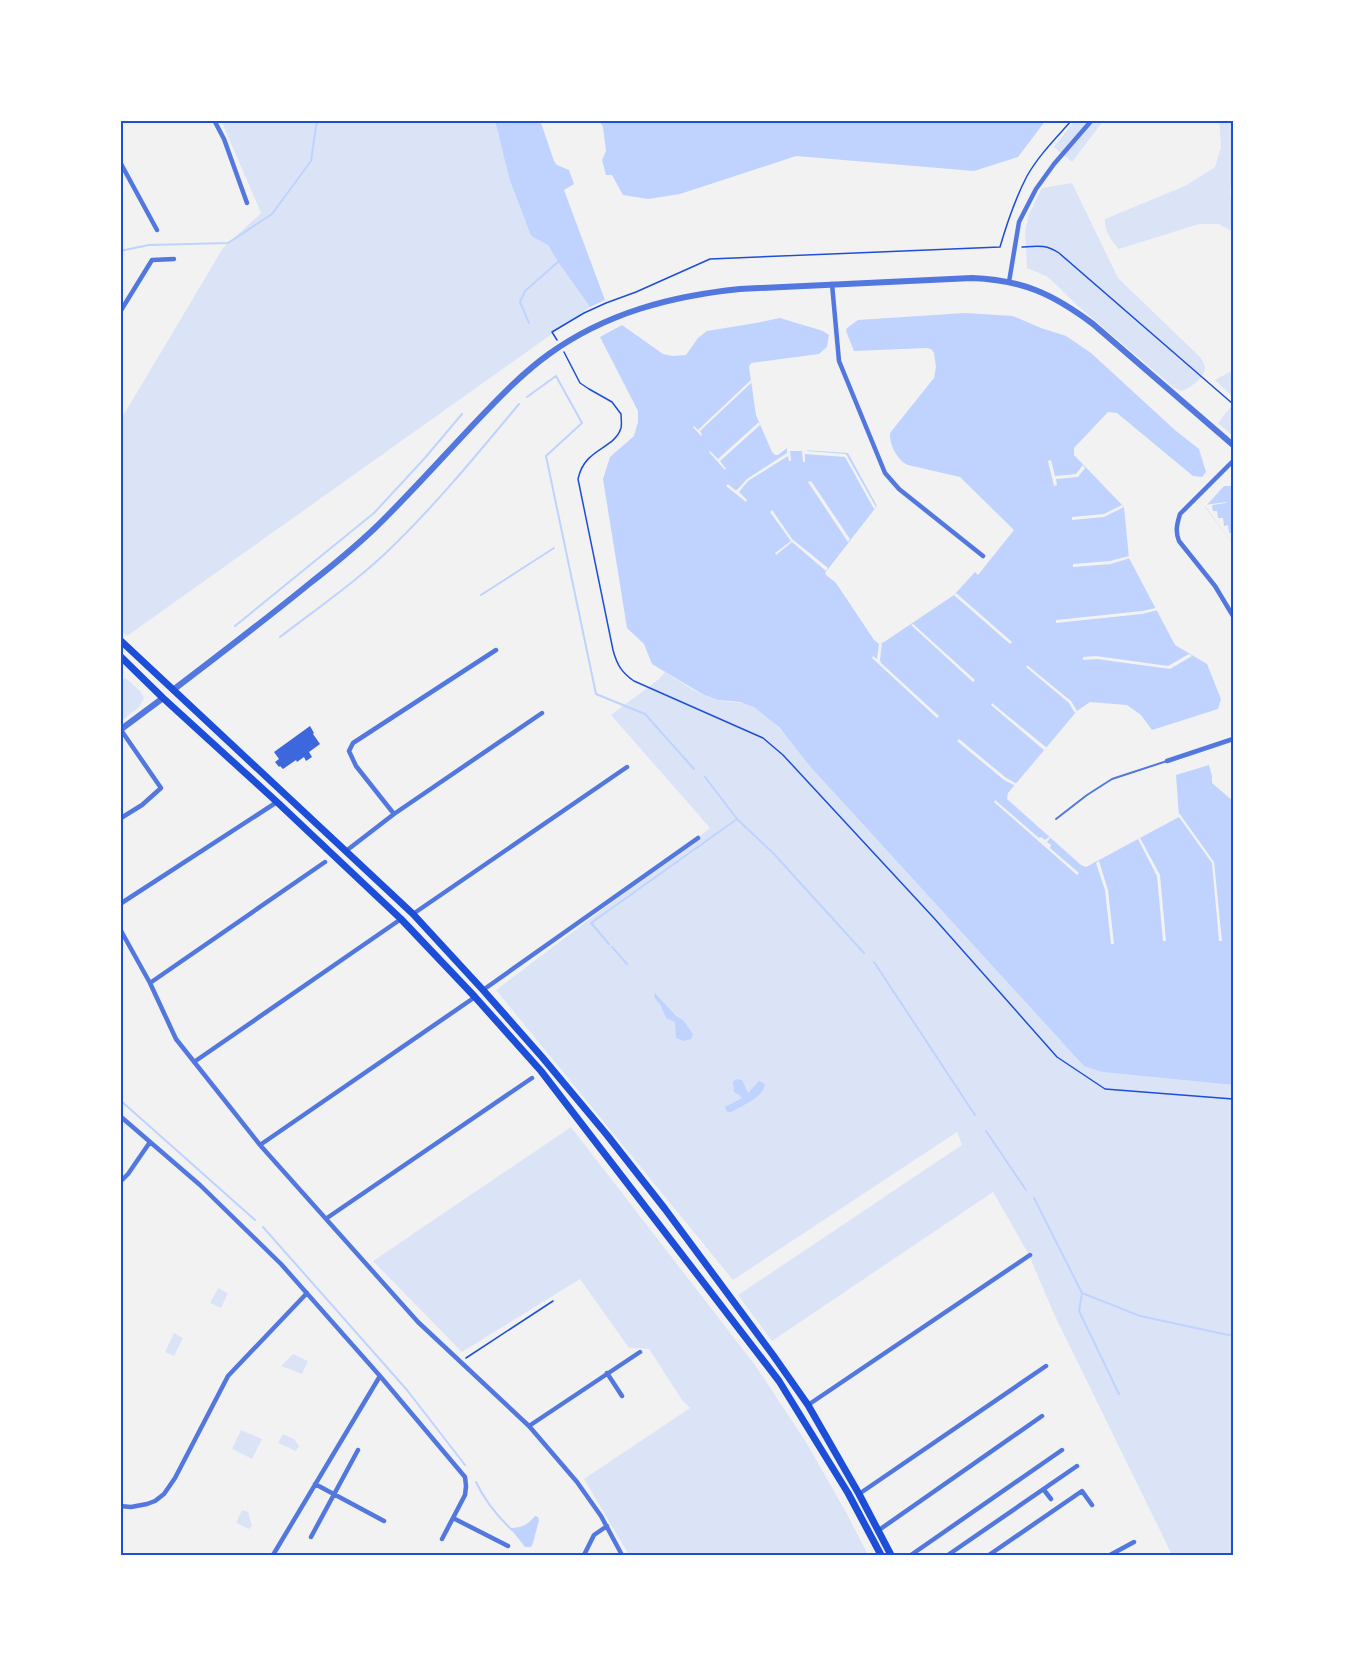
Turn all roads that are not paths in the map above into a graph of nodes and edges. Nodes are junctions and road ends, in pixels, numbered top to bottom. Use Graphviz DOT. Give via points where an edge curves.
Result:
graph roads {
  1 [pos="214,120"];
  2 [pos="1092,120"];
  3 [pos="120,162"];
  4 [pos="247,203"];
  5 [pos="157,230"];
  6 [pos="174,259"];
  7 [pos="1010,282"];
  8 [pos="832,284"];
  9 [pos="120,312"];
  10 [pos="1233,445"];
  11 [pos="1233,461"];
  12 [pos="983,556"];
  13 [pos="1233,616"];
  14 [pos="120,640"];
  15 [pos="496,650"];
  16 [pos="120,656"];
  17 [pos="173,690"];
  18 [pos="163,698"];
  19 [pos="542,712"];
  20 [pos="120,730"];
  21 [pos="1233,740"];
  22 [pos="1167,761"];
  23 [pos="627,767"];
  24 [pos="277,802"];
  25 [pos="394,814"];
  26 [pos="120,817"];
  27 [pos="1056,819"];
  28 [pos="698,838"];
  29 [pos="346,851"];
  30 [pos="325,862"];
  31 [pos="120,904"];
  32 [pos="413,914"];
  33 [pos="401,919"];
  34 [pos="120,929"];
  35 [pos="150,983"];
  36 [pos="483,990"];
  37 [pos="475,997"];
  38 [pos="194,1062"];
  39 [pos="532,1078"];
  40 [pos="120,1116"];
  41 [pos="150,1142"];
  42 [pos="260,1145"];
  43 [pos="120,1182"];
  44 [pos="327,1218"];
  45 [pos="1030,1255"];
  46 [pos="307,1293"];
  47 [pos="640,1352"];
  48 [pos="1046,1366"];
  49 [pos="607,1373"];
  50 [pos="380,1376"];
  51 [pos="622,1396"];
  52 [pos="808,1405"];
  53 [pos="1042,1416"];
  54 [pos="529,1426"];
  55 [pos="358,1450"];
  56 [pos="1062,1450"];
  57 [pos="1077,1466"];
  58 [pos="315,1484"];
  59 [pos="1044,1490"];
  60 [pos="334,1494"];
  61 [pos="859,1494"];
  62 [pos="1051,1499"];
  63 [pos="1092,1505"];
  64 [pos="120,1506"];
  65 [pos="453,1518"];
  66 [pos="384,1521"];
  67 [pos="607,1526"];
  68 [pos="879,1530"];
  69 [pos="311,1537"];
  70 [pos="442,1539"];
  71 [pos="1134,1542"];
  72 [pos="508,1546"];
  73 [pos="273,1555"];
  74 [pos="584,1555"];
  75 [pos="622,1555"];
  76 [pos="880,1555"];
  77 [pos="891,1555"];
  78 [pos="911,1555"];
  79 [pos="948,1555"];
  80 [pos="989,1555"];
  81 [pos="1110,1555"];
  1 -- 4 [label="street"];
  2 -- 7 [label="street" via="1036,189 1019,222"];
  3 -- 5 [label="street"];
  6 -- 9 [label="street" via="152,260"];
  7 -- 8 [label="street" via="972,278"];
  7 -- 10 [label="street" via="1039,290 1077,312"];
  8 -- 12 [label="street" via="839,361 885,474"];
  8 -- 17 [label="street" via="740,289 651,304 620,315 560,346 499,398 373,529 243,638"];
  11 -- 13 [label="street" via="1180,514 1176,534"];
  14 -- 17 [label="main road"];
  15 -- 25 [label="street" via="353,743 349,751 356,766"];
  16 -- 18 [label="main road"];
  17 -- 18 [label="main road"];
  17 -- 29 [label="main road"];
  18 -- 20 [label="street"];
  18 -- 24 [label="main road"];
  19 -- 25 [label="street"];
  20 -- 26 [label="street" via="162,788"];
  21 -- 22 [label="street"];
  22 -- 27 [label="lane" via="1112,779"];
  23 -- 32 [label="street"];
  24 -- 31 [label="street"];
  24 -- 33 [label="main road"];
  25 -- 29 [label="street"];
  28 -- 36 [label="street"];
  29 -- 32 [label="main road"];
  30 -- 35 [label="street"];
  32 -- 36 [label="main road"];
  33 -- 37 [label="main road"];
  33 -- 38 [label="street"];
  34 -- 35 [label="street"];
  35 -- 38 [label="street" via="176,1039"];
  36 -- 52 [label="main road" via="672,1218"];
  37 -- 42 [label="street"];
  37 -- 76 [label="main road" via="541,1071 779,1381 848,1493"];
  38 -- 42 [label="street"];
  39 -- 44 [label="street"];
  40 -- 41 [label="street"];
  41 -- 43 [label="street"];
  41 -- 46 [label="street" via="201,1186"];
  42 -- 44 [label="street"];
  44 -- 54 [label="street" via="418,1322"];
  45 -- 52 [label="street"];
  46 -- 50 [label="street"];
  46 -- 64 [label="street" via="228,1376 164,1494 147,1504"];
  47 -- 49 [label="street"];
  48 -- 61 [label="street"];
  49 -- 51 [label="street"];
  49 -- 54 [label="street"];
  50 -- 58 [label="street"];
  50 -- 65 [label="street" via="465,1477 465,1495"];
  52 -- 61 [label="main road"];
  53 -- 68 [label="street"];
  54 -- 67 [label="street" via="577,1482"];
  55 -- 60 [label="street"];
  56 -- 78 [label="street"];
  57 -- 59 [label="street"];
  58 -- 60 [label="street"];
  58 -- 73 [label="street"];
  59 -- 62 [label="street"];
  59 -- 79 [label="street"];
  60 -- 66 [label="street"];
  60 -- 69 [label="street"];
  61 -- 68 [label="main road"];
  63 -- 80 [label="street" via="1082,1491"];
  65 -- 70 [label="street"];
  65 -- 72 [label="street"];
  67 -- 74 [label="street" via="594,1536"];
  67 -- 75 [label="street"];
  68 -- 77 [label="main road"];
  71 -- 81 [label="street"];
}
